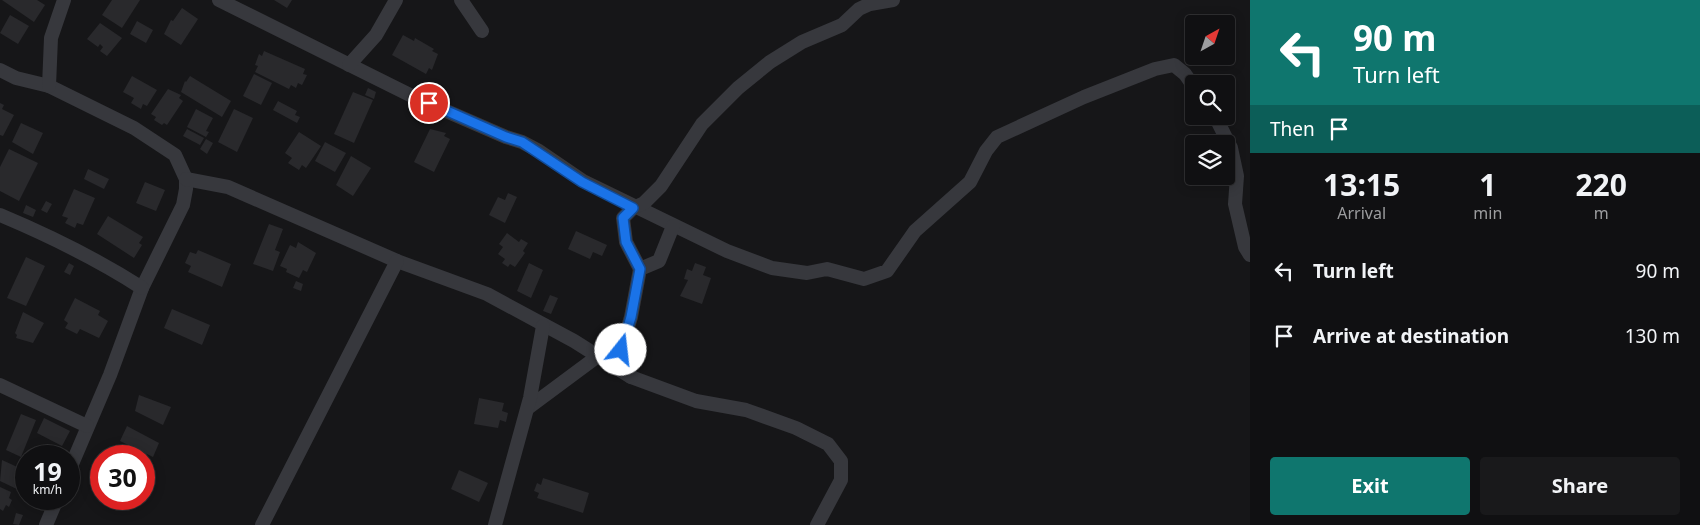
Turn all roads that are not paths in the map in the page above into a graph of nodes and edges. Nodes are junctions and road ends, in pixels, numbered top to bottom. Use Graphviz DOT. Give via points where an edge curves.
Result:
graph roads {
  1 [pos="64,0"];
  2 [pos="219,0"];
  3 [pos="396,0"];
  4 [pos="461,0"];
  5 [pos="893,0"];
  6 [pos="482,31"];
  7 [pos="349,65"];
  8 [pos="0,70"];
  9 [pos="1186,75"];
  10 [pos="49,86"];
  11 [pos="1220,125"];
  12 [pos="186,179"];
  13 [pos="633,208"];
  14 [pos="0,216"];
  15 [pos="673,226"];
  16 [pos="1250,255"];
  17 [pos="397,261"];
  18 [pos="640,269"];
  19 [pos="142,288"];
  20 [pos="543,326"];
  21 [pos="598,356"];
  22 [pos="631,377"];
  23 [pos="0,384"];
  24 [pos="528,408"];
  25 [pos="87,426"];
  26 [pos="79,445"];
  27 [pos="52,510"];
  28 [pos="46,525"];
  29 [pos="262,525"];
  30 [pos="495,525"];
  31 [pos="817,525"];
  1 -- 10 [label="street" via="51,38"];
  2 -- 7 [label="street"];
  3 -- 7 [label="street" via="376,35"];
  4 -- 6 [label="street"];
  5 -- 13 [label="street" via="858,9 842,25 802,42 770,62 714,110 666,179 644,202"];
  7 -- 13 [label="street" via="522,142 582,182"];
  8 -- 10 [label="street" via="16,78"];
  9 -- 15 [label="street" via="1174,65 1155,69 1084,97 998,137 986,151 970,182 915,231 887,271 864,279 826,269 807,273 772,268"];
  10 -- 12 [label="street" via="162,145 175,155"];
  11 -- 16 [label="street" via="1231,148 1237,176 1235,204 1244,247"];
  12 -- 17 [label="street" via="228,187"];
  12 -- 19 [label="street" via="183,205"];
  13 -- 15 [label="street"];
  13 -- 18 [label="street" via="623,218 626,242"];
  14 -- 19 [label="street" via="50,236"];
  15 -- 18 [label="street" via="659,261"];
  17 -- 20 [label="street" via="487,294"];
  17 -- 29 [label="street"];
  18 -- 22 [label="street" via="621,350"];
  19 -- 25 [label="street"];
  20 -- 21 [label="street"];
  20 -- 24 [label="street"];
  21 -- 22 [label="street"];
  21 -- 24 [label="street"];
  22 -- 31 [label="street" via="696,401 746,410 796,428 828,444 841,461 841,480"];
  23 -- 25 [label="street"];
  24 -- 30 [label="street"];
  25 -- 26 [label="street"];
  27 -- 28 [label="street"];
}
